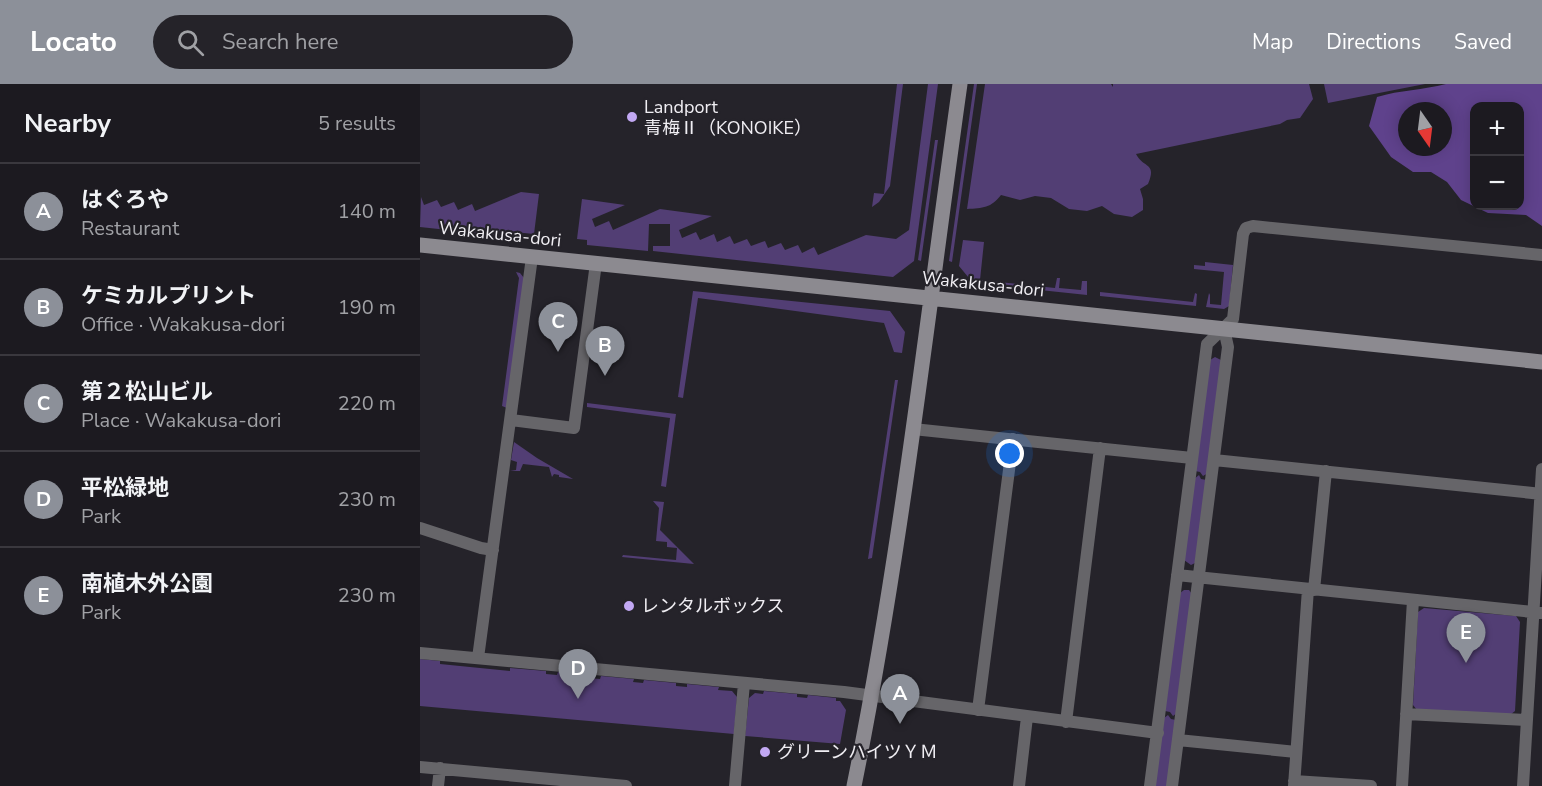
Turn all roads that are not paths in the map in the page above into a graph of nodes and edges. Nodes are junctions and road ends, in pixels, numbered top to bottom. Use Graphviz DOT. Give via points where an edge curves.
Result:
graph roads {
  1 [pos="960,84"];
  2 [pos="420,245"];
  3 [pos="1542,255"];
  4 [pos="532,257"];
  5 [pos="596,263"];
  6 [pos="930,298"];
  7 [pos="1224,329"];
  8 [pos="1542,362"];
  9 [pos="511,420"];
  10 [pos="913,429"];
  11 [pos="1013,439"];
  12 [pos="1100,448"];
  13 [pos="1192,458"];
  14 [pos="1214,460"];
  15 [pos="1542,469"];
  16 [pos="1326,471"];
  17 [pos="1541,494"];
  18 [pos="420,528"];
  19 [pos="493,550"];
  20 [pos="1178,575"];
  21 [pos="1199,578"];
  22 [pos="1311,590"];
  23 [pos="1413,600"];
  24 [pos="1538,612"];
  25 [pos="420,653"];
  26 [pos="478,658"];
  27 [pos="744,683"];
  28 [pos="872,696"];
  29 [pos="978,710"];
  30 [pos="1406,714"];
  31 [pos="1027,717"];
  32 [pos="1527,720"];
  33 [pos="1066,722"];
  34 [pos="1158,733"];
  35 [pos="1178,740"];
  36 [pos="1296,752"];
  37 [pos="420,766"];
  38 [pos="440,768"];
  39 [pos="1294,784"];
  40 [pos="438,786"];
  41 [pos="627,786"];
  42 [pos="735,786"];
  43 [pos="854,786"];
  44 [pos="1019,786"];
  45 [pos="1150,786"];
  46 [pos="1172,786"];
  47 [pos="1371,786"];
  48 [pos="1402,786"];
  49 [pos="1523,786"];
  1 -- 6 [label="street"];
  2 -- 4 [label="street, Wakakusa-dori"];
  3 -- 7 [label="street" via="1253,226 1243,234 1233,320"];
  4 -- 5 [label="street, Wakakusa-dori"];
  4 -- 9 [label="street"];
  5 -- 6 [label="street, Wakakusa-dori"];
  5 -- 9 [label="street" via="574,428"];
  6 -- 7 [label="street, Wakakusa-dori"];
  6 -- 10 [label="street"];
  7 -- 8 [label="street, Wakakusa-dori"];
  7 -- 13 [label="street" via="1207,344"];
  7 -- 14 [label="street" via="1228,347"];
  9 -- 19 [label="street"];
  10 -- 11 [label="street"];
  10 -- 28 [label="street"];
  11 -- 12 [label="street"];
  11 -- 29 [label="street"];
  12 -- 13 [label="street"];
  12 -- 33 [label="street"];
  13 -- 20 [label="street"];
  14 -- 16 [label="street"];
  14 -- 21 [label="street"];
  15 -- 17 [label="street"];
  16 -- 17 [label="street"];
  16 -- 22 [label="street"];
  17 -- 24 [label="street"];
  18 -- 19 [label="street"];
  19 -- 26 [label="street"];
  20 -- 21 [label="street"];
  20 -- 34 [label="street"];
  21 -- 22 [label="street"];
  21 -- 35 [label="street"];
  22 -- 23 [label="street"];
  22 -- 36 [label="street"];
  23 -- 24 [label="street"];
  23 -- 30 [label="street"];
  24 -- 32 [label="street"];
  25 -- 26 [label="street"];
  26 -- 27 [label="street"];
  27 -- 28 [label="street"];
  27 -- 42 [label="street"];
  28 -- 29 [label="street"];
  28 -- 43 [label="street"];
  29 -- 31 [label="street"];
  30 -- 32 [label="street"];
  30 -- 48 [label="street"];
  31 -- 33 [label="street"];
  31 -- 44 [label="street"];
  32 -- 49 [label="street"];
  33 -- 34 [label="street"];
  34 -- 45 [label="street"];
  35 -- 36 [label="street"];
  35 -- 46 [label="street"];
  36 -- 39 [label="street"];
  37 -- 38 [label="street"];
  38 -- 40 [label="street"];
  38 -- 41 [label="street"];
  39 -- 47 [label="street"];
}
